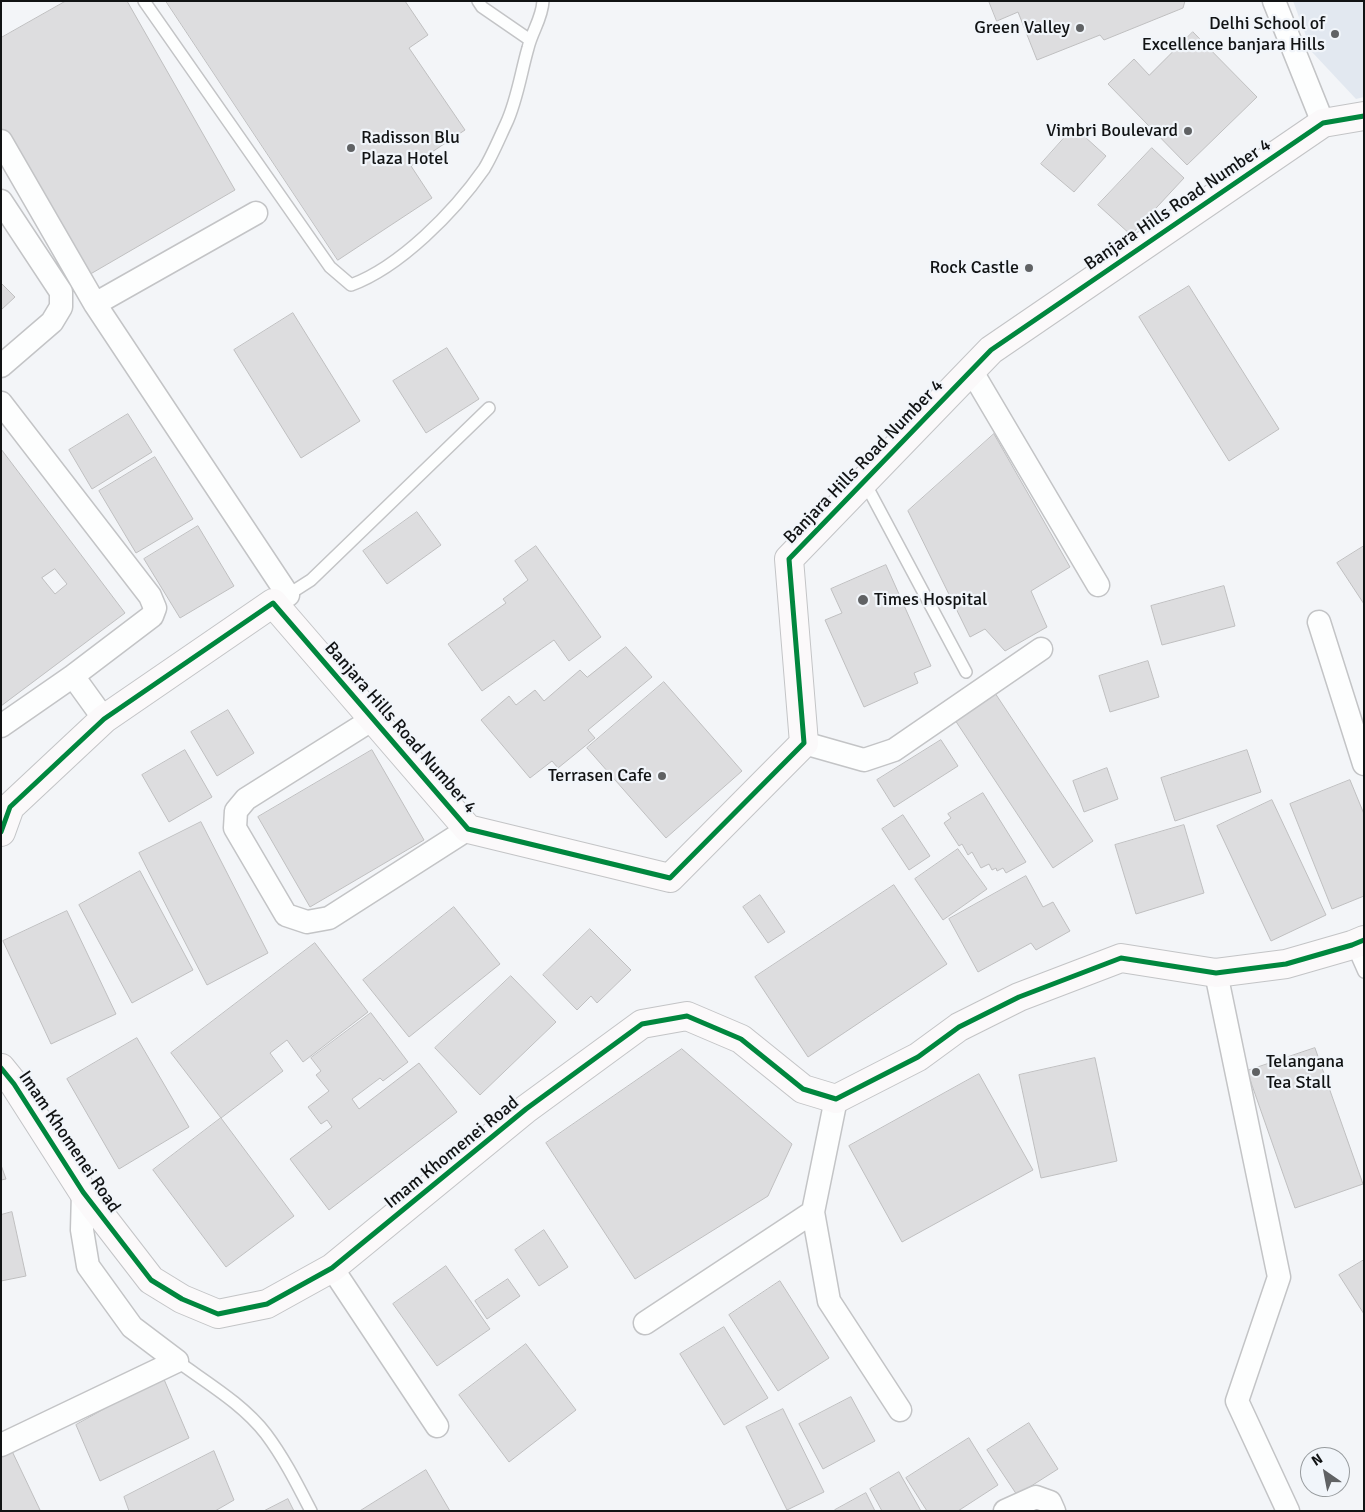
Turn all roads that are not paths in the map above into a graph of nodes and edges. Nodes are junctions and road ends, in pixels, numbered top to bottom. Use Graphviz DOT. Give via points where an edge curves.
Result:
graph roads {
  1 [pos="144,1"];
  2 [pos="478,1"];
  3 [pos="543,1"];
  4 [pos="1274,1"];
  5 [pos="530,40"];
  6 [pos="1364,116"];
  7 [pos="1323,123"];
  8 [pos="1,141"];
  9 [pos="1,201"];
  10 [pos="256,213"];
  11 [pos="95,304"];
  12 [pos="1,366"];
  13 [pos="971,370"];
  14 [pos="1,403"];
  15 [pos="489,408"];
  16 [pos="864,481"];
  17 [pos="1098,585"];
  18 [pos="281,599"];
  19 [pos="1319,622"];
  20 [pos="1041,649"];
  21 [pos="966,672"];
  22 [pos="73,676"];
  23 [pos="104,719"];
  24 [pos="373,719"];
  25 [pos="1,726"];
  26 [pos="804,743"];
  27 [pos="1364,764"];
  28 [pos="468,829"];
  29 [pos="1,832"];
  30 [pos="1358,942"];
  31 [pos="1364,972"];
  32 [pos="1216,973"];
  33 [pos="1,1068"];
  34 [pos="836,1099"];
  35 [pos="83,1192"];
  36 [pos="813,1212"];
  37 [pos="332,1268"];
  38 [pos="645,1323"];
  39 [pos="177,1361"];
  40 [pos="900,1410"];
  41 [pos="437,1426"];
  42 [pos="1,1445"];
  43 [pos="311,1511"];
  44 [pos="1006,1511"];
  45 [pos="1054,1511"];
  46 [pos="1288,1511"];
  1 -- 5 [label="lane" via="330,267 351,285 405,255 455,204 484,168 507,122"];
  2 -- 5 [label="lane"];
  3 -- 5 [label="lane" via="543,14"];
  4 -- 7 [label="street"];
  6 -- 7 [label="street, Banjara Hills Road Number 4"];
  7 -- 13 [label="street, Banjara Hills Road Number 4" via="990,350"];
  8 -- 11 [label="street"];
  9 -- 12 [label="street" via="62,292 61,307 52,322"];
  10 -- 11 [label="street"];
  11 -- 18 [label="street"];
  13 -- 16 [label="street, Banjara Hills Road Number 4"];
  13 -- 17 [label="street"];
  14 -- 22 [label="street" via="150,596 155,608 152,616"];
  15 -- 18 [label="lane" via="311,580"];
  16 -- 21 [label="lane"];
  16 -- 26 [label="street, Banjara Hills Road Number 4" via="789,559"];
  18 -- 23 [label="street"];
  18 -- 24 [label="street, Banjara Hills Road Number 4"];
  19 -- 27 [label="street"];
  20 -- 26 [label="street" via="894,750 864,760"];
  22 -- 23 [label="street"];
  22 -- 25 [label="street"];
  23 -- 29 [label="street" via="10,807"];
  24 -- 28 [label="street, Banjara Hills Road Number 4"];
  24 -- 28 [label="street" via="246,799 236,812 235,828 286,916 307,922 329,918"];
  26 -- 28 [label="street, Banjara Hills Road Number 4" via="670,878"];
  30 -- 31 [label="lane"];
  30 -- 32 [label="street" via="1286,964"];
  32 -- 34 [label="street" via="1121,958 1019,997 959,1027 918,1058"];
  32 -- 46 [label="street" via="1279,1277 1237,1401"];
  33 -- 35 [label="street, Imam Khomenei Road"];
  34 -- 36 [label="street"];
  34 -- 37 [label="street, Imam Khomenei Road" via="803,1089 741,1039 687,1016 642,1024 526,1110"];
  35 -- 37 [label="street, Imam Khomenei Road" via="151,1280 182,1299 218,1314 267,1304"];
  35 -- 39 [label="street" via="82,1230 88,1266 132,1327"];
  36 -- 38 [label="street"];
  36 -- 40 [label="street" via="829,1301"];
  37 -- 41 [label="street"];
  39 -- 42 [label="street"];
  39 -- 43 [label="lane" via="236,1404 265,1433 288,1467"];
  44 -- 45 [label="street" via="1036,1497 1050,1502"];
}
